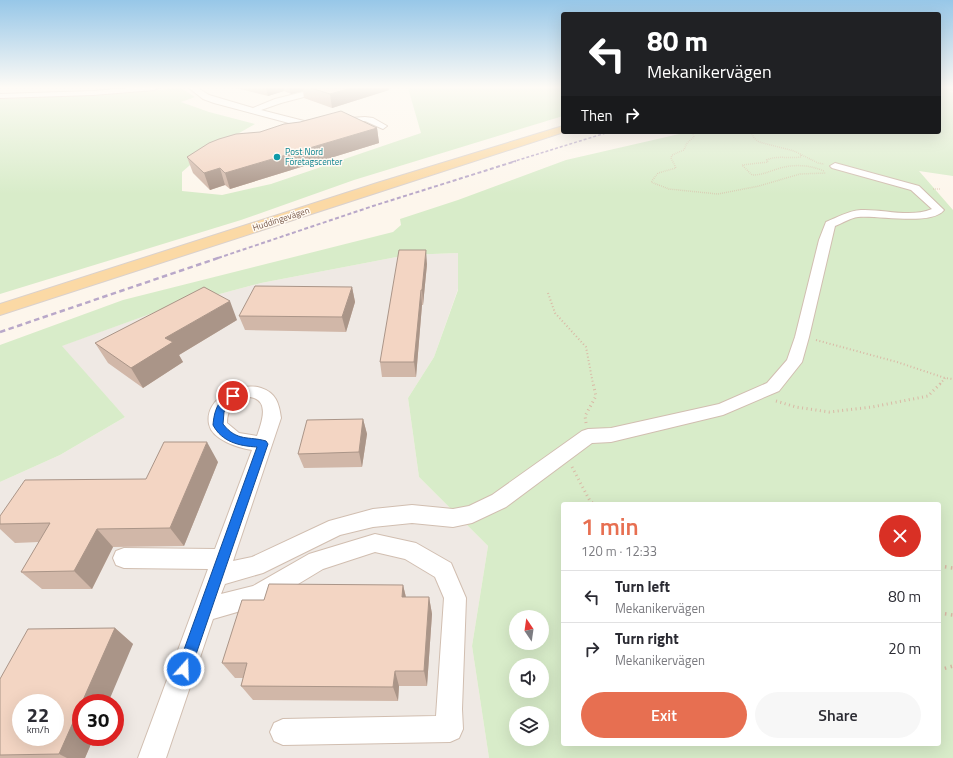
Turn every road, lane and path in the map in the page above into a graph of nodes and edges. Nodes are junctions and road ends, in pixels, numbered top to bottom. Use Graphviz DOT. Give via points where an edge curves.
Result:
graph roads {
  1 [pos="280,123"];
  2 [pos="309,123"];
  3 [pos="320,123"];
  4 [pos="377,123"];
  5 [pos="275,126"];
  6 [pos="383,126"];
  7 [pos="561,130"];
  8 [pos="693,134"];
  9 [pos="752,134"];
  10 [pos="801,155"];
  11 [pos="832,168"];
  12 [pos="548,293"];
  13 [pos="0,310"];
  14 [pos="802,337"];
  15 [pos="945,378"];
  16 [pos="953,379"];
  17 [pos="756,395"];
  18 [pos="588,436"];
  19 [pos="263,444"];
  20 [pos="565,454"];
  21 [pos="591,502"];
  22 [pos="124,558"];
  23 [pos="941,566"];
  24 [pos="220,567"];
  25 [pos="953,568"];
  26 [pos="205,610"];
  27 [pos="941,613"];
  28 [pos="953,615"];
  29 [pos="953,666"];
  30 [pos="941,669"];
  31 [pos="283,732"];
  32 [pos="152,758"];
  1 -- 5 [label="street"];
  2 -- 3 [label="street"];
  4 -- 6 [label="street"];
  7 -- 13 [label="main road, Huddingevägen"];
  8 -- 11 [label="path" via="694,137 684,150 672,155 676,168 656,173 651,182 669,189 718,194"];
  9 -- 10 [label="path" via="759,142"];
  10 -- 11 [label="path"];
  10 -- 11 [label="path" via="796,158 773,157 767,160 768,162 742,165 752,175 799,165 813,166 822,171 830,171"];
  11 -- 14 [label="street" via="919,188 939,210 932,214 915,215 850,215 830,224"];
  12 -- 18 [label="path" via="554,313 586,347 596,396 585,416"];
  14 -- 15 [label="path" via="897,362"];
  14 -- 17 [label="street" via="794,362 773,387"];
  15 -- 16 [label="path"];
  15 -- 17 [label="path" via="928,396 830,412 796,407"];
  17 -- 18 [label="street" via="723,409 611,435"];
  18 -- 20 [label="street"];
  19 -- 24 [label="street"];
  20 -- 21 [label="path"];
  20 -- 24 [label="street" via="499,501 472,514 453,518 412,514 373,518 336,527 255,566"];
  22 -- 24 [label="street"];
  23 -- 25 [label="path"];
  24 -- 26 [label="street"];
  26 -- 31 [label="street" via="257,596 317,561 375,543 409,550 443,570 455,598 450,729"];
  26 -- 32 [label="street"];
  27 -- 28 [label="path"];
  29 -- 30 [label="path"];
}
